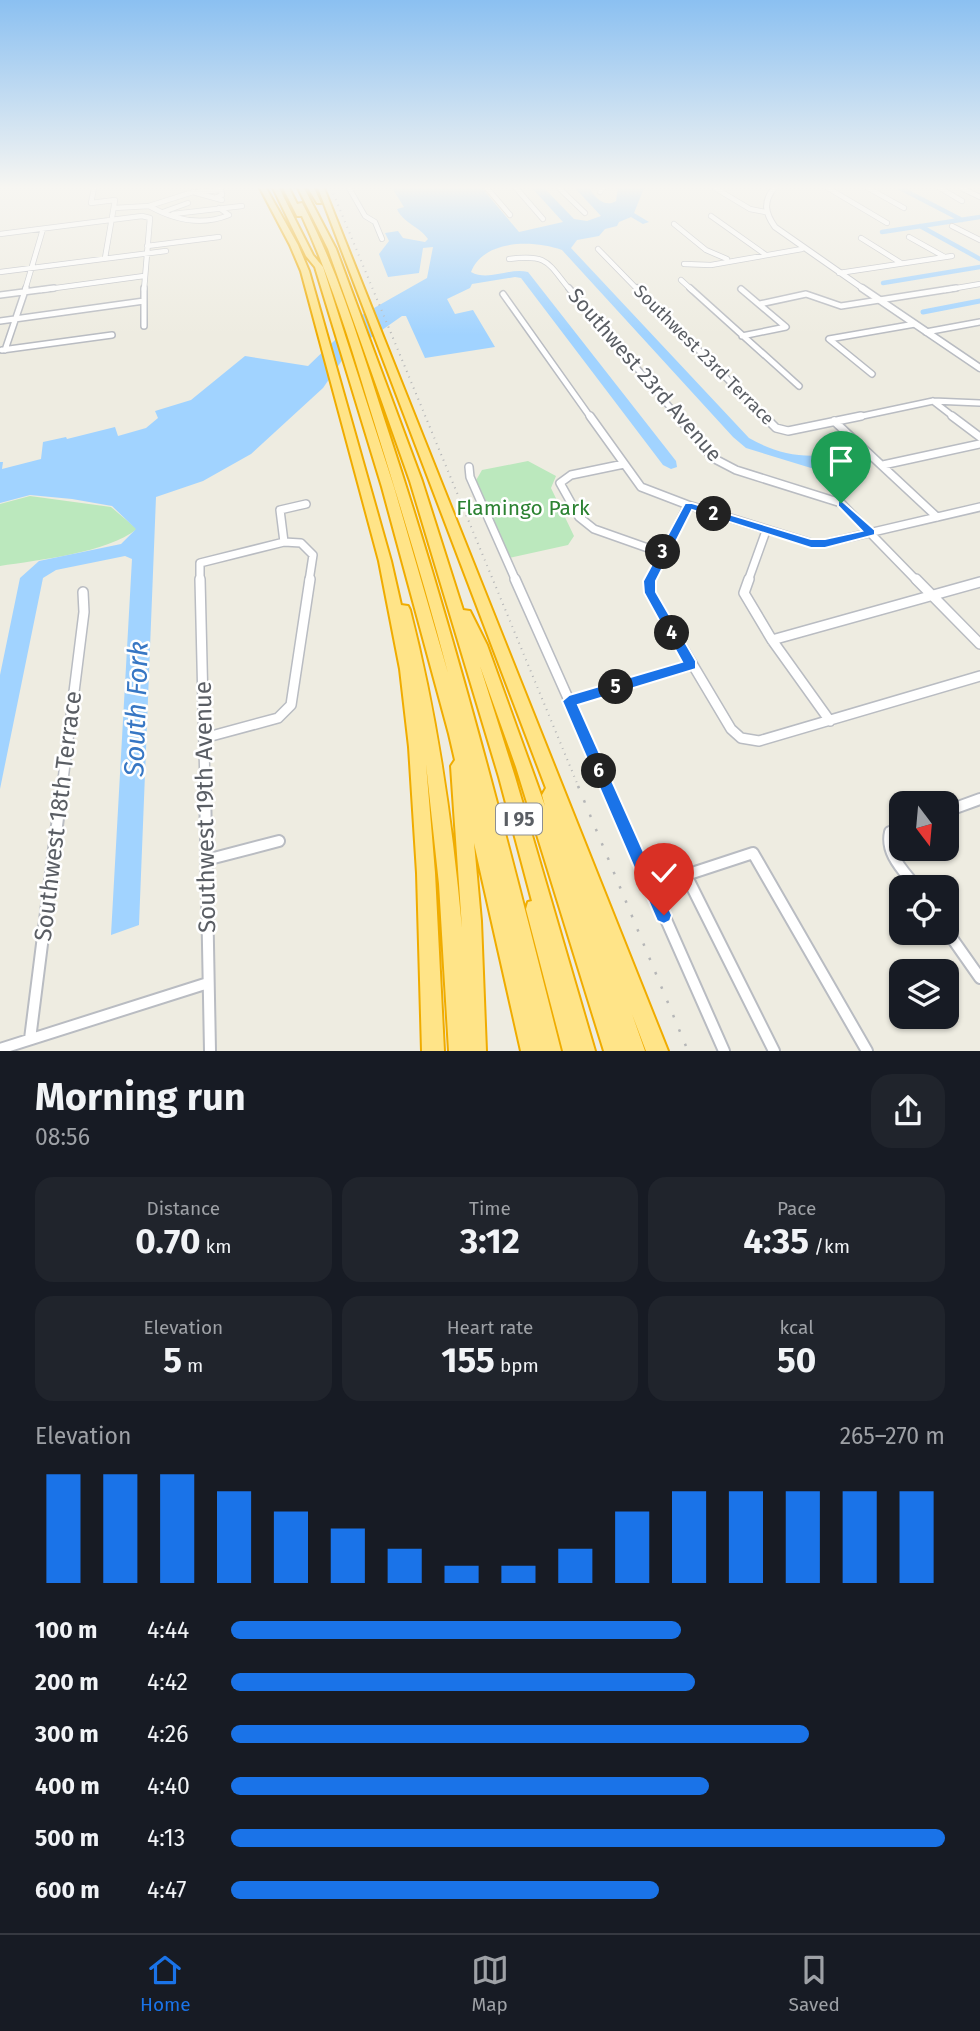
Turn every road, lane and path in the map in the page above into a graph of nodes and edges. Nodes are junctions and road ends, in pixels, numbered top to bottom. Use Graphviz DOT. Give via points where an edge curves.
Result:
graph roads {
  1 [pos="41,237"];
  2 [pos="109,237"];
  3 [pos="148,237"];
  4 [pos="219,237"];
  5 [pos="290,237"];
  6 [pos="312,237"];
  7 [pos="315,237"];
  8 [pos="317,237"];
  9 [pos="326,237"];
  10 [pos="340,237"];
  11 [pos="690,237"];
  12 [pos="741,237"];
  13 [pos="787,237"];
  14 [pos="909,237"];
  15 [pos="861,238"];
  16 [pos="147,246"];
  17 [pos="802,248"];
  18 [pos="322,249"];
  19 [pos="598,249"];
  20 [pos="166,251"];
  21 [pos="146,253"];
  22 [pos="766,255"];
  23 [pos="952,256"];
  24 [pos="752,257"];
  25 [pos="943,257"];
  26 [pos="105,258"];
  27 [pos="509,259"];
  28 [pos="902,263"];
  29 [pos="684,264"];
  30 [pos="31,268"];
  31 [pos="0,272"];
  32 [pos="839,273"];
  33 [pos="144,276"];
  34 [pos="681,280"];
  35 [pos="980,284"];
  36 [pos="741,289"];
  37 [pos="25,292"];
  38 [pos="503,294"];
  39 [pos="0,295"];
  40 [pos="881,300"];
  41 [pos="144,301"];
  42 [pos="760,304"];
  43 [pos="17,319"];
  44 [pos="0,321"];
  45 [pos="980,322"];
  46 [pos="915,324"];
  47 [pos="144,326"];
  48 [pos="926,332"];
  49 [pos="112,335"];
  50 [pos="742,336"];
  51 [pos="2,350"];
  52 [pos="980,368"];
  53 [pos="872,374"];
  54 [pos="799,386"];
  55 [pos="933,401"];
  56 [pos="980,403"];
  57 [pos="834,421"];
  58 [pos="980,437"];
  59 [pos="980,444"];
  60 [pos="624,464"];
  61 [pos="883,465"];
  62 [pos="469,467"];
  63 [pos="413,482"];
  64 [pos="306,504"];
  65 [pos="688,505"];
  66 [pos="980,507"];
  67 [pos="937,517"];
  68 [pos="766,531"];
  69 [pos="871,533"];
  70 [pos="284,542"];
  71 [pos="662,553"];
  72 [pos="385,561"];
  73 [pos="980,582"];
  74 [pos="451,589"];
  75 [pos="83,592"];
  76 [pos="933,594"];
  77 [pos="772,639"];
  78 [pos="980,644"];
  79 [pos="691,665"];
  80 [pos="980,676"];
  81 [pos="569,701"];
  82 [pos="830,721"];
  83 [pos="457,734"];
  84 [pos="532,735"];
  85 [pos="204,738"];
  86 [pos="980,799"];
  87 [pos="959,807"];
  88 [pos="279,841"];
  89 [pos="206,860"];
  90 [pos="957,945"];
  91 [pos="980,978"];
  92 [pos="208,983"];
  93 [pos="30,1039"];
  94 [pos="0,1049"];
  95 [pos="210,1051"];
  96 [pos="433,1051"];
  97 [pos="460,1051"];
  98 [pos="475,1051"];
  99 [pos="532,1051"];
  100 [pos="550,1051"];
  101 [pos="574,1051"];
  102 [pos="584,1051"];
  103 [pos="615,1051"];
  104 [pos="634,1051"];
  105 [pos="657,1051"];
  106 [pos="724,1051"];
  107 [pos="774,1051"];
  108 [pos="867,1051"];
  1 -- 30 [label="street"];
  2 -- 26 [label="street"];
  3 -- 16 [label="street"];
  4 -- 16 [label="street"];
  5 -- 72 [label="highway" via="307,278"];
  6 -- 18 [label="highway"];
  7 -- 18 [label="highway"];
  8 -- 18 [label="highway"];
  9 -- 18 [label="highway"];
  10 -- 84 [label="highway"];
  11 -- 24 [label="street" via="722,259"];
  12 -- 22 [label="street"];
  13 -- 17 [label="street"];
  14 -- 25 [label="street"];
  15 -- 28 [label="street"];
  16 -- 21 [label="street"];
  17 -- 22 [label="street"];
  17 -- 32 [label="street"];
  18 -- 63 [label="highway"];
  18 -- 83 [label="highway, I 95" via="319,267 388,487"];
  18 -- 100 [label="highway" via="401,486 472,730"];
  19 -- 57 [label="street, Southwest 23rd Terrace" via="776,428 788,431"];
  20 -- 21 [label="street"];
  21 -- 26 [label="street"];
  21 -- 33 [label="street"];
  22 -- 24 [label="street"];
  23 -- 25 [label="street"];
  24 -- 29 [label="street" via="711,265"];
  25 -- 28 [label="street"];
  26 -- 30 [label="street"];
  27 -- 69 [label="street, Southwest 23rd Avenue" via="534,256 546,261 718,463 833,499"];
  28 -- 32 [label="street"];
  30 -- 31 [label="street"];
  30 -- 37 [label="street"];
  32 -- 40 [label="street"];
  33 -- 37 [label="street"];
  33 -- 41 [label="street"];
  34 -- 50 [label="street"];
  35 -- 40 [label="street"];
  36 -- 42 [label="street"];
  37 -- 39 [label="street"];
  37 -- 43 [label="street"];
  38 -- 60 [label="street"];
  40 -- 42 [label="street" via="835,306 806,294"];
  40 -- 46 [label="street"];
  41 -- 43 [label="street"];
  41 -- 47 [label="street"];
  42 -- 50 [label="street" via="786,327"];
  43 -- 44 [label="street"];
  43 -- 51 [label="street"];
  45 -- 48 [label="street"];
  46 -- 48 [label="street"];
  46 -- 53 [label="street" via="829,339"];
  48 -- 52 [label="street"];
  49 -- 51 [label="street"];
  50 -- 54 [label="street"];
  55 -- 56 [label="street"];
  55 -- 57 [label="street"];
  55 -- 58 [label="street"];
  57 -- 61 [label="street"];
  59 -- 61 [label="street"];
  60 -- 65 [label="street" via="641,487"];
  60 -- 71 [label="street" via="571,475 560,483 579,517 594,529"];
  61 -- 67 [label="street"];
  62 -- 81 [label="street"];
  63 -- 74 [label="highway, I 95"];
  63 -- 101 [label="highway" via="492,747"];
  64 -- 70 [label="street" via="280,510"];
  65 -- 68 [label="street"];
  65 -- 71 [label="street"];
  66 -- 67 [label="street"];
  67 -- 69 [label="street"];
  68 -- 69 [label="street" via="811,543"];
  68 -- 77 [label="street" via="744,593"];
  69 -- 76 [label="street, Southwest 23rd Avenue"];
  70 -- 85 [label="street, Southwest 19th Avenue" via="200,562"];
  70 -- 85 [label="street" via="298,541 313,555 291,705 271,720"];
  71 -- 79 [label="street" via="650,593"];
  72 -- 96 [label="highway" via="417,747"];
  72 -- 97 [label="highway" via="415,655 437,768 452,906"];
  73 -- 76 [label="street"];
  74 -- 102 [label="highway, I 95"];
  74 -- 103 [label="highway" via="480,645 513,736"];
  75 -- 93 [label="street, Southwest 18th Terrace"];
  76 -- 77 [label="street"];
  76 -- 78 [label="street, Southwest 23rd Avenue"];
  77 -- 82 [label="street"];
  79 -- 81 [label="street"];
  79 -- 82 [label="street" via="731,729 741,737 759,741"];
  80 -- 82 [label="street"];
  81 -- 106 [label="street"];
  83 -- 98 [label="highway"];
  83 -- 99 [label="highway, I 95"];
  84 -- 104 [label="highway"];
  84 -- 105 [label="highway"];
  85 -- 89 [label="street, Southwest 19th Avenue"];
  86 -- 87 [label="street"];
  88 -- 89 [label="street"];
  89 -- 92 [label="street, Southwest 19th Avenue"];
  90 -- 91 [label="street"];
  92 -- 93 [label="street"];
  92 -- 95 [label="street, Southwest 19th Avenue"];
  93 -- 94 [label="street"];
  107 -- 108 [label="street" via="686,874 753,853"];
}
